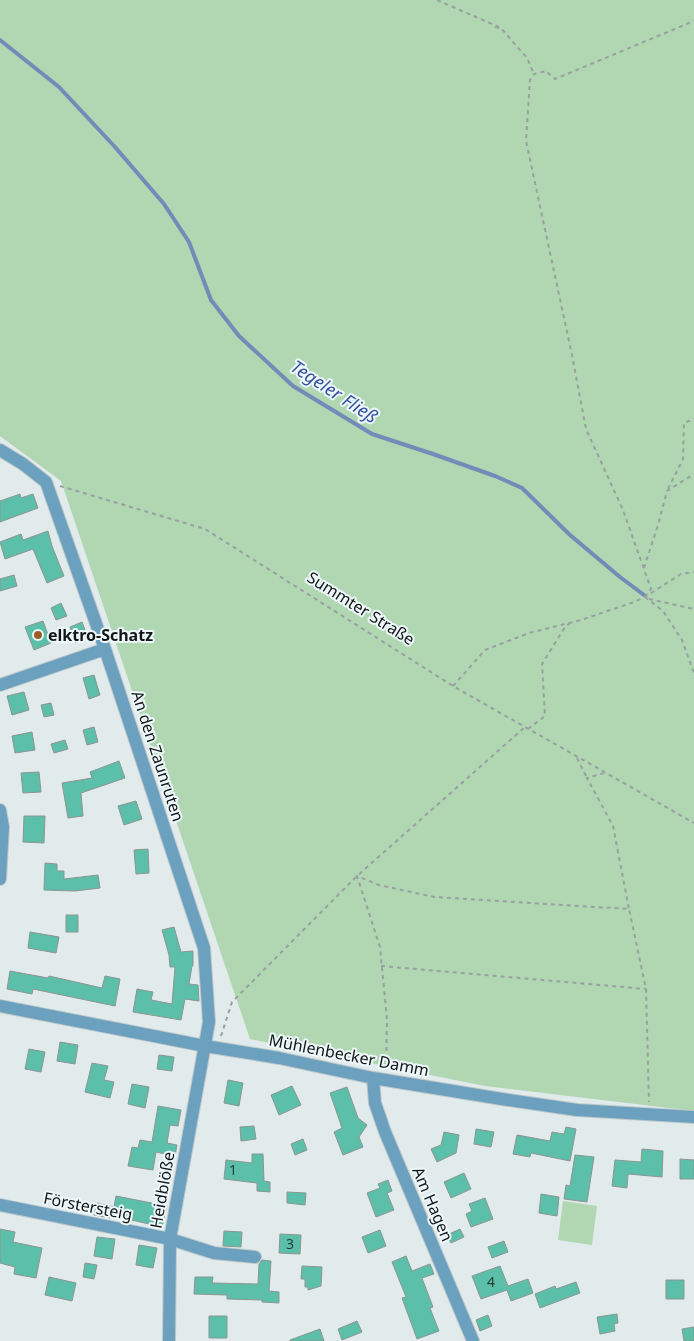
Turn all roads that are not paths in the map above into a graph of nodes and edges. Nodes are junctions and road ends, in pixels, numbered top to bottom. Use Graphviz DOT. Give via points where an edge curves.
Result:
graph roads {
  1 [pos="0,450"];
  2 [pos="105,649"];
  3 [pos="0,685"];
  4 [pos="0,810"];
  5 [pos="0,879"];
  6 [pos="0,1006"];
  7 [pos="211,1047"];
  8 [pos="379,1079"];
  9 [pos="694,1117"];
  10 [pos="0,1205"];
  11 [pos="170,1239"];
  12 [pos="255,1257"];
  13 [pos="169,1341"];
  14 [pos="473,1341"];
  1 -- 2 [label="street, An den Zaunruten" via="46,482"];
  2 -- 3 [label="street"];
  2 -- 7 [label="street, An den Zaunruten" via="204,948"];
  4 -- 5 [label="street" via="3,827"];
  6 -- 7 [label="street, Mühlenbecker Damm"];
  7 -- 8 [label="street, Mühlenbecker Damm"];
  7 -- 11 [label="street, Heidblöße"];
  8 -- 9 [label="street, Mühlenbecker Damm" via="577,1110"];
  8 -- 14 [label="street, Am Hagen" via="375,1103 385,1132"];
  10 -- 11 [label="street, Förstersteig"];
  11 -- 12 [label="street, Förstersteig" via="214,1253"];
  11 -- 13 [label="street, Heidblöße"];
}
